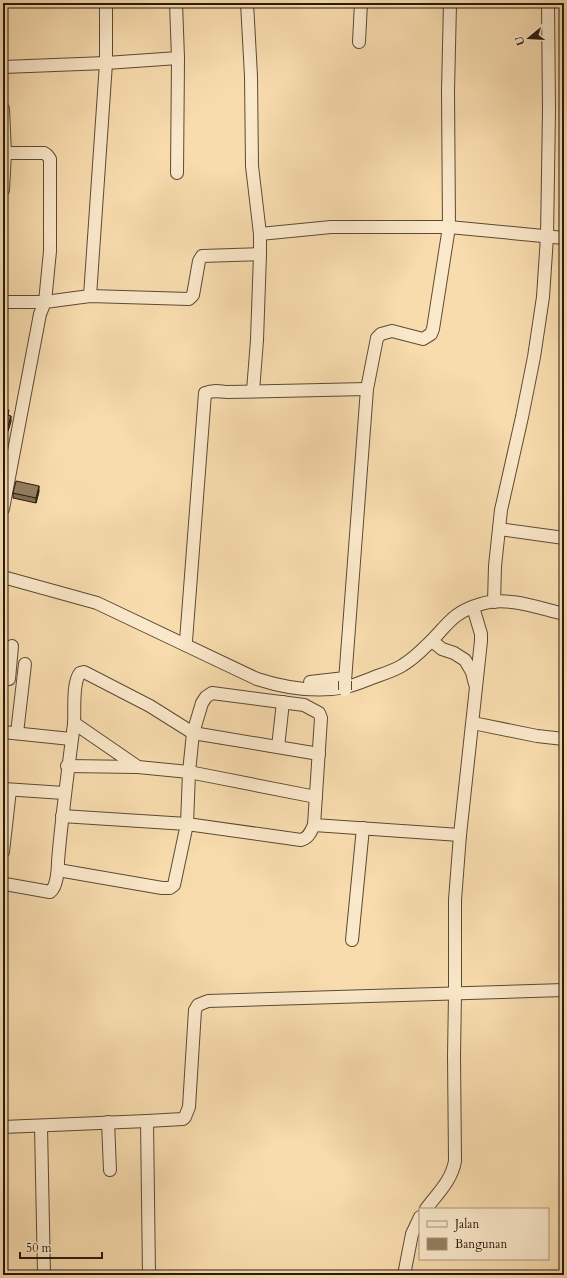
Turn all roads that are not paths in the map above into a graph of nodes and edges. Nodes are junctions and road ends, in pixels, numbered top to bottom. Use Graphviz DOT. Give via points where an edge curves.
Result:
graph roads {
  1 [pos="106,3"];
  2 [pos="176,3"];
  3 [pos="247,3"];
  4 [pos="361,3"];
  5 [pos="450,3"];
  6 [pos="548,3"];
  7 [pos="359,42"];
  8 [pos="178,58"];
  9 [pos="106,63"];
  10 [pos="3,66"];
  11 [pos="3,109"];
  12 [pos="5,153"];
  13 [pos="177,173"];
  14 [pos="3,190"];
  15 [pos="449,227"];
  16 [pos="260,234"];
  17 [pos="547,237"];
  18 [pos="564,238"];
  19 [pos="260,254"];
  20 [pos="90,296"];
  21 [pos="3,302"];
  22 [pos="45,302"];
  23 [pos="367,389"];
  24 [pos="253,391"];
  25 [pos="3,509"];
  26 [pos="499,529"];
  27 [pos="564,538"];
  28 [pos="3,569"];
  29 [pos="3,577"];
  30 [pos="494,602"];
  31 [pos="473,607"];
  32 [pos="564,614"];
  33 [pos="186,641"];
  34 [pos="432,641"];
  35 [pos="12,646"];
  36 [pos="25,664"];
  37 [pos="6,679"];
  38 [pos="23,680"];
  39 [pos="346,684"];
  40 [pos="476,688"];
  41 [pos="283,702"];
  42 [pos="473,723"];
  43 [pos="74,724"];
  44 [pos="3,732"];
  45 [pos="17,733"];
  46 [pos="193,733"];
  47 [pos="564,739"];
  48 [pos="71,740"];
  49 [pos="278,747"];
  50 [pos="319,754"];
  51 [pos="67,766"];
  52 [pos="138,767"];
  53 [pos="189,772"];
  54 [pos="7,790"];
  55 [pos="64,793"];
  56 [pos="316,797"];
  57 [pos="62,816"];
  58 [pos="187,824"];
  59 [pos="314,824"];
  60 [pos="363,828"];
  61 [pos="460,835"];
  62 [pos="3,852"];
  63 [pos="58,870"];
  64 [pos="3,882"];
  65 [pos="352,940"];
  66 [pos="564,990"];
  67 [pos="455,994"];
  68 [pos="148,1121"];
  69 [pos="108,1122"];
  70 [pos="41,1126"];
  71 [pos="3,1127"];
  72 [pos="110,1170"];
  73 [pos="427,1208"];
  74 [pos="419,1219"];
  75 [pos="44,1275"];
  76 [pos="149,1275"];
  77 [pos="404,1275"];
  1 -- 9 [label="street"];
  2 -- 8 [label="street"];
  3 -- 16 [label="street" via="252,166"];
  4 -- 7 [label="street"];
  5 -- 15 [label="street"];
  6 -- 17 [label="street"];
  8 -- 9 [label="street"];
  8 -- 13 [label="street"];
  9 -- 10 [label="street"];
  9 -- 20 [label="street"];
  11 -- 12 [label="street"];
  12 -- 14 [label="street"];
  12 -- 22 [label="street" via="44,153 50,159 50,251"];
  15 -- 16 [label="street" via="331,227"];
  15 -- 17 [label="street"];
  15 -- 23 [label="street" via="434,329 423,339 392,331 380,334"];
  16 -- 19 [label="street"];
  17 -- 18 [label="street"];
  17 -- 26 [label="street" via="543,297 534,357"];
  19 -- 20 [label="street" via="202,256 193,295 189,299"];
  19 -- 24 [label="street"];
  20 -- 22 [label="street"];
  21 -- 22 [label="street"];
  22 -- 25 [label="street" via="40,314"];
  23 -- 24 [label="street"];
  23 -- 39 [label="street"];
  24 -- 33 [label="street" via="205,393"];
  26 -- 27 [label="street"];
  26 -- 30 [label="street"];
  28 -- 33 [label="street" via="98,600"];
  29 -- 39 [label="street" via="97,603 238,670 278,686 331,689"];
  30 -- 31 [label="street"];
  30 -- 32 [label="street" via="521,604"];
  31 -- 34 [label="street" via="453,617"];
  31 -- 40 [label="street" via="481,641"];
  33 -- 39 [label="street" via="269,677 289,681"];
  34 -- 39 [label="street" via="402,666"];
  34 -- 40 [label="street" via="465,660 472,672"];
  35 -- 37 [label="street"];
  36 -- 38 [label="street"];
  37 -- 38 [label="street"];
  38 -- 45 [label="street"];
  40 -- 42 [label="street"];
  41 -- 46 [label="street" via="212,693 202,703"];
  41 -- 49 [label="street"];
  41 -- 50 [label="street" via="304,705 319,713"];
  42 -- 47 [label="street"];
  42 -- 61 [label="street"];
  43 -- 46 [label="street" via="76,681 80,673 84,672 150,706"];
  43 -- 48 [label="street"];
  43 -- 52 [label="street"];
  44 -- 45 [label="street"];
  45 -- 48 [label="street"];
  46 -- 49 [label="street"];
  46 -- 53 [label="street"];
  48 -- 51 [label="street"];
  49 -- 50 [label="street"];
  50 -- 56 [label="street"];
  51 -- 52 [label="street"];
  51 -- 55 [label="street"];
  52 -- 53 [label="street"];
  53 -- 56 [label="street"];
  53 -- 58 [label="street"];
  54 -- 55 [label="street"];
  54 -- 62 [label="street"];
  55 -- 57 [label="street"];
  56 -- 59 [label="street"];
  57 -- 58 [label="street"];
  57 -- 63 [label="street"];
  58 -- 59 [label="street" via="301,840 309,836"];
  58 -- 63 [label="street" via="174,885 170,888"];
  59 -- 60 [label="street"];
  60 -- 61 [label="street"];
  60 -- 65 [label="street"];
  61 -- 67 [label="street" via="455,900"];
  63 -- 64 [label="street" via="54,887 50,892"];
  66 -- 67 [label="street"];
  67 -- 68 [label="street" via="201,1003 195,1010 189,1107 185,1117"];
  67 -- 73 [label="street" via="454,1167"];
  68 -- 69 [label="street"];
  68 -- 76 [label="street"];
  69 -- 70 [label="street"];
  69 -- 72 [label="street"];
  70 -- 71 [label="street"];
  70 -- 75 [label="street"];
  74 -- 77 [label="street" via="412,1234"];
}
